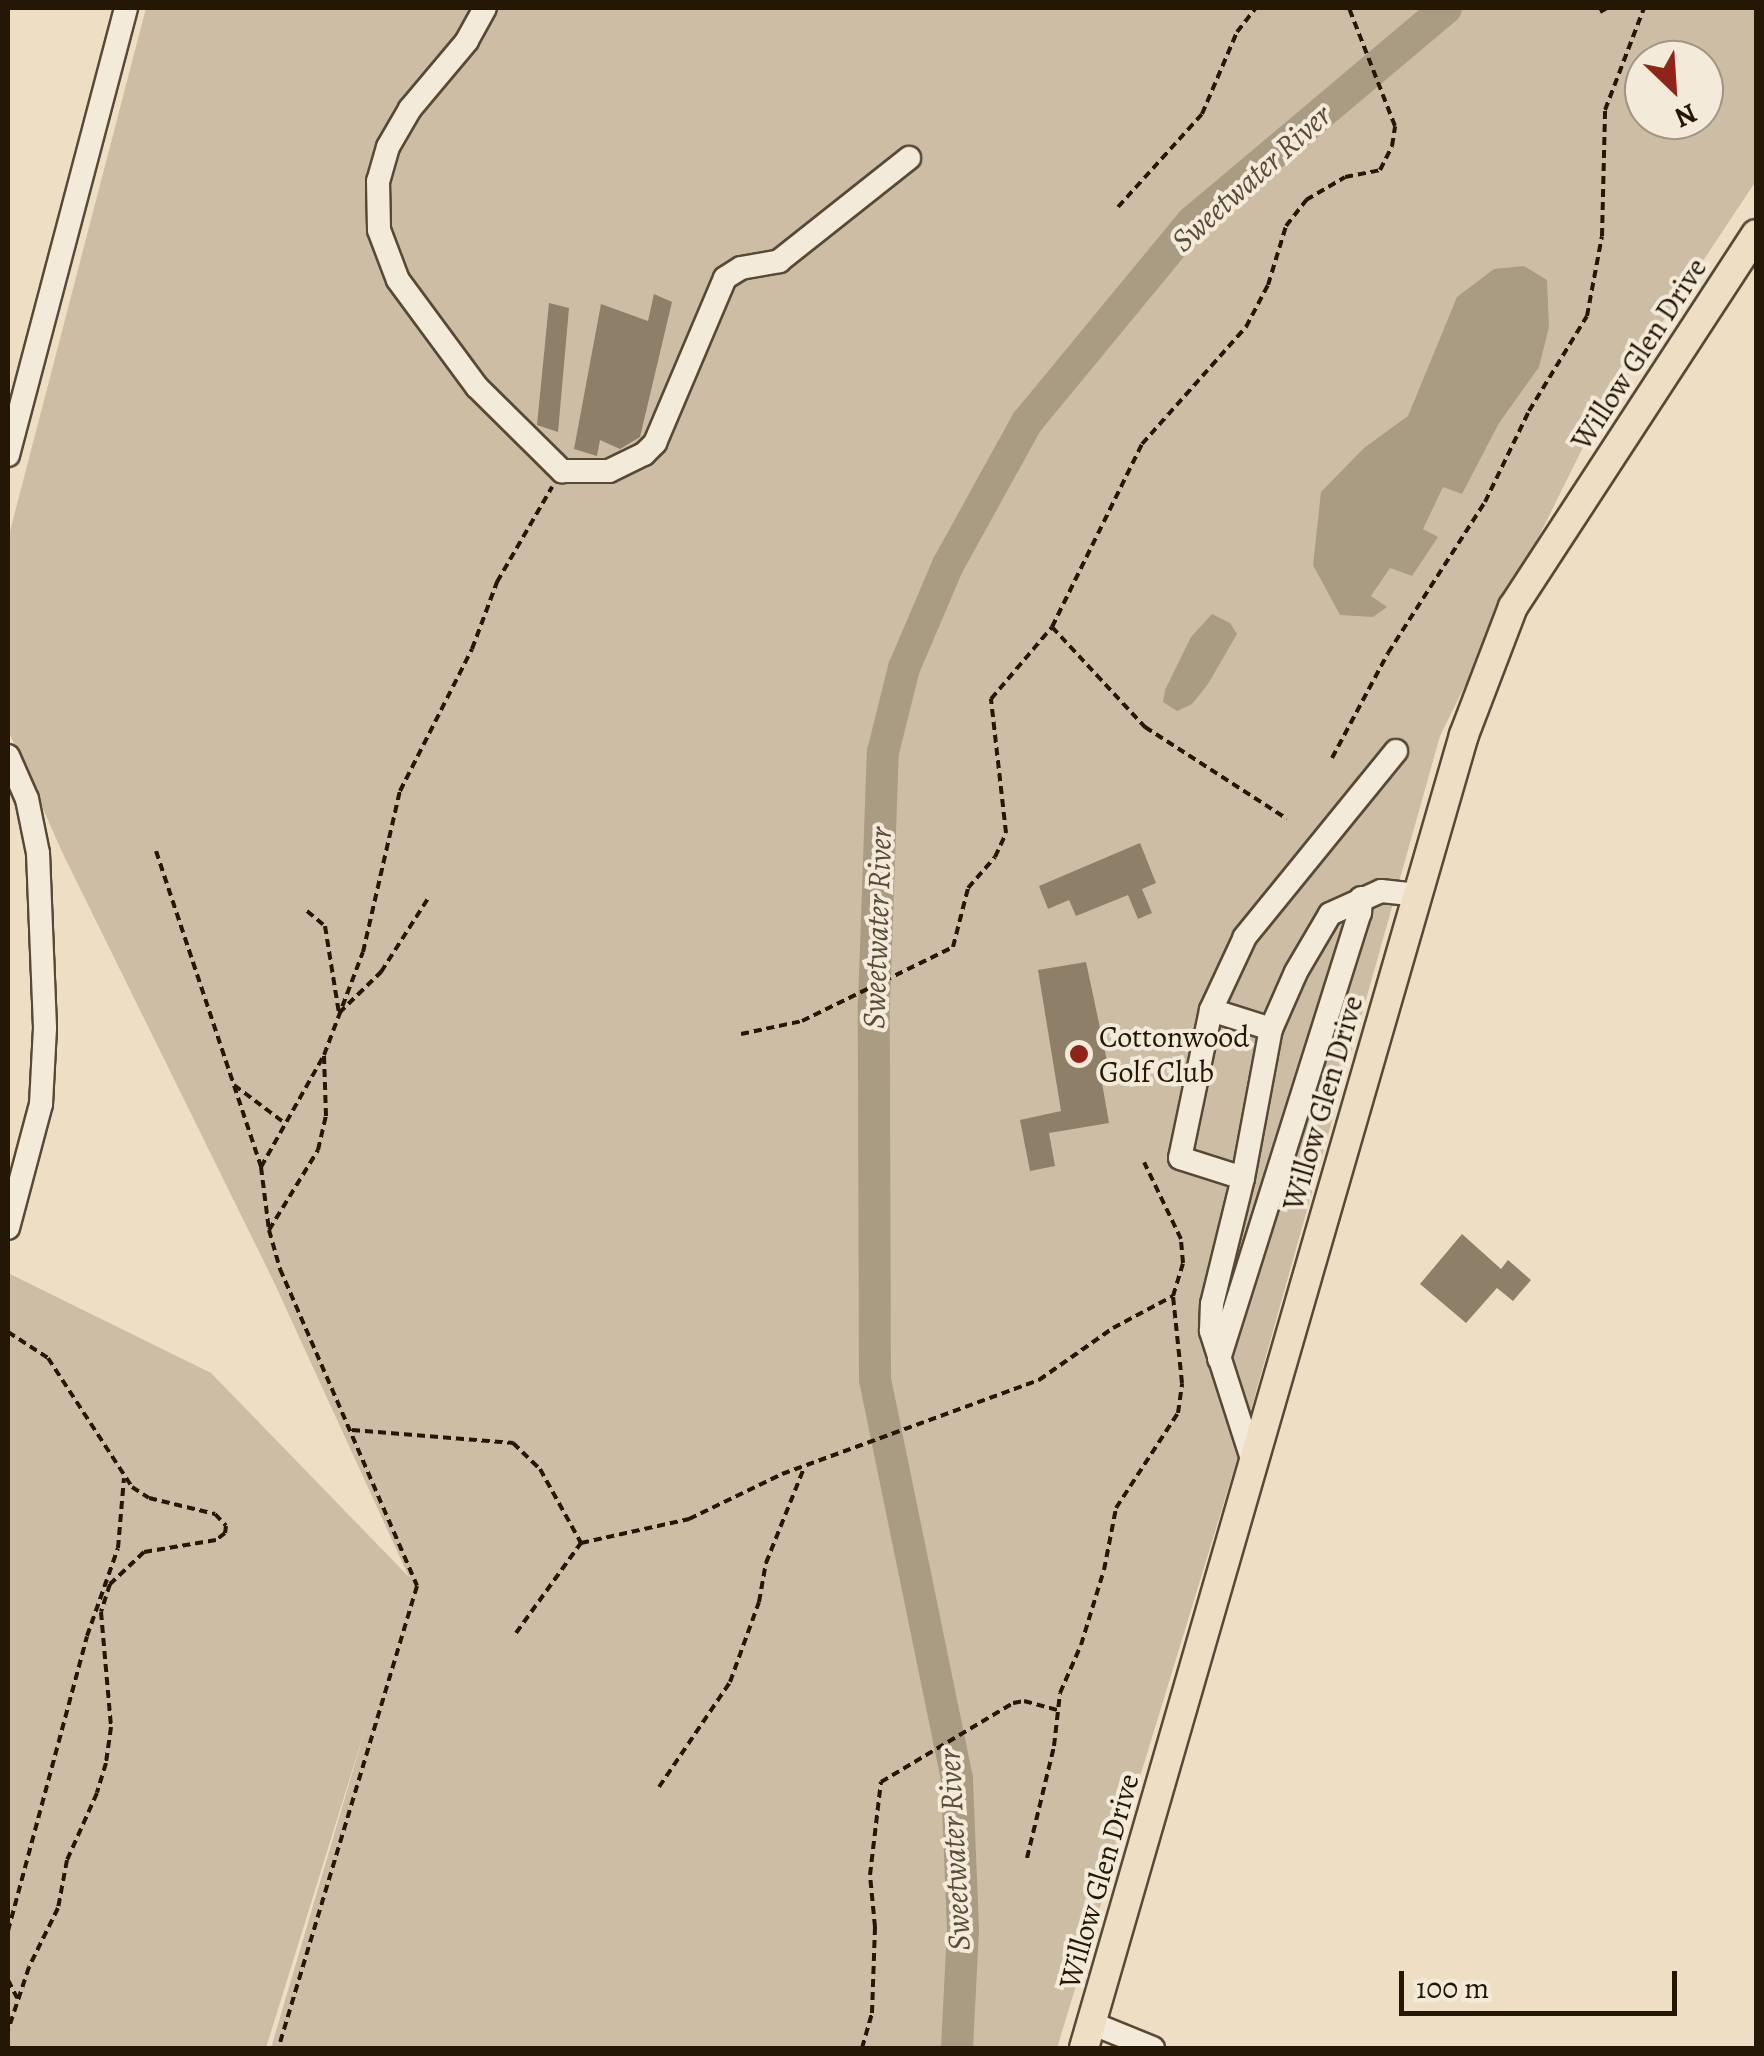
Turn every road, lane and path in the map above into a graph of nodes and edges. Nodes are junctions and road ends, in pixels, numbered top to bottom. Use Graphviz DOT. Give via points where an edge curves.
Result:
graph roads {
  1 [pos="126,8"];
  2 [pos="485,8"];
  3 [pos="1256,8"];
  4 [pos="1349,8"];
  5 [pos="1607,8"];
  6 [pos="1644,8"];
  7 [pos="1600,12"];
  8 [pos="909,158"];
  9 [pos="1118,207"];
  10 [pos="1756,234"];
  11 [pos="8,456"];
  12 [pos="562,470"];
  13 [pos="1052,627"];
  14 [pos="1396,751"];
  15 [pos="8,756"];
  16 [pos="1332,758"];
  17 [pos="1286,819"];
  18 [pos="156,851"];
  19 [pos="1418,895"];
  20 [pos="429,897"];
  21 [pos="1361,898"];
  22 [pos="307,911"];
  23 [pos="1211,1010"];
  24 [pos="339,1013"];
  25 [pos="1270,1029"];
  26 [pos="741,1034"];
  27 [pos="324,1056"];
  28 [pos="234,1085"];
  29 [pos="283,1122"];
  30 [pos="1144,1162"];
  31 [pos="261,1167"];
  32 [pos="1244,1178"];
  33 [pos="12,1192"];
  34 [pos="8,1228"];
  35 [pos="269,1230"];
  36 [pos="1172,1296"];
  37 [pos="8,1332"];
  38 [pos="1220,1359"];
  39 [pos="352,1430"];
  40 [pos="1253,1462"];
  41 [pos="804,1468"];
  42 [pos="124,1478"];
  43 [pos="581,1542"];
  44 [pos="516,1633"];
  45 [pos="1058,1710"];
  46 [pos="659,1787"];
  47 [pos="1027,1858"];
  48 [pos="8,1931"];
  49 [pos="8,1980"];
  50 [pos="18,2000"];
  51 [pos="8,2030"];
  52 [pos="1088,2036"];
  53 [pos="278,2048"];
  54 [pos="862,2048"];
  55 [pos="1153,2048"];
  1 -- 11 [label="street"];
  2 -- 12 [label="street" via="393,137 378,182 378,230 398,280 476,387"];
  3 -- 9 [label="path" via="1237,32 1202,114"];
  4 -- 13 [label="path" via="1395,126 1392,146 1380,170 1332,184 1306,200 1286,226 1246,328 1142,444"];
  5 -- 7 [label="path"];
  6 -- 16 [label="path" via="1604,110 1602,236 1587,316"];
  8 -- 12 [label="street" via="780,261 725,278 655,443 644,454 609,471"];
  10 -- 19 [label="main road, Willow Glen Drive" via="1513,608 1464,735"];
  12 -- 24 [label="path" via="497,582 472,650 400,791 364,952"];
  13 -- 17 [label="path" via="1145,727"];
  13 -- 26 [label="path" via="992,699 1006,833 968,888 953,947 820,1013"];
  14 -- 23 [label="street" via="1245,937"];
  15 -- 33 [label="street" via="28,799 38,853 46,1028 41,1104"];
  18 -- 28 [label="path"];
  19 -- 21 [label="street" via="1381,891"];
  19 -- 40 [label="main road, Willow Glen Drive"];
  20 -- 24 [label="path" via="381,972"];
  21 -- 25 [label="street" via="1330,914"];
  21 -- 38 [label="street"];
  22 -- 24 [label="path" via="325,926"];
  23 -- 25 [label="street"];
  23 -- 32 [label="street" via="1180,1158"];
  24 -- 27 [label="path"];
  25 -- 32 [label="street"];
  27 -- 29 [label="path"];
  27 -- 35 [label="path" via="326,1116 318,1150"];
  28 -- 29 [label="path"];
  28 -- 31 [label="path"];
  29 -- 31 [label="path"];
  30 -- 36 [label="path" via="1182,1240 1183,1263"];
  31 -- 35 [label="path"];
  32 -- 38 [label="street" via="1212,1304"];
  33 -- 34 [label="street"];
  35 -- 39 [label="path"];
  36 -- 41 [label="path" via="1040,1380"];
  36 -- 45 [label="path" via="1182,1382 1178,1413 1116,1508 1104,1570"];
  37 -- 42 [label="path" via="48,1358"];
  38 -- 40 [label="street"];
  39 -- 43 [label="path" via="513,1442 540,1469"];
  39 -- 53 [label="path" via="417,1586"];
  40 -- 52 [label="main road, Willow Glen Drive"];
  41 -- 43 [label="path" via="689,1519"];
  41 -- 46 [label="path" via="730,1682"];
  42 -- 48 [label="path" via="118,1548 86,1636"];
  42 -- 50 [label="path" via="149,1498 215,1514 226,1533 144,1552 110,1584 101,1612 110,1727 106,1763 67,1860 58,1908"];
  43 -- 44 [label="path"];
  45 -- 47 [label="path"];
  45 -- 54 [label="path" via="1013,1703 882,1782 870,1875 872,2013"];
  49 -- 50 [label="path"];
  50 -- 51 [label="path"];
  52 -- 55 [label="street"];
}
